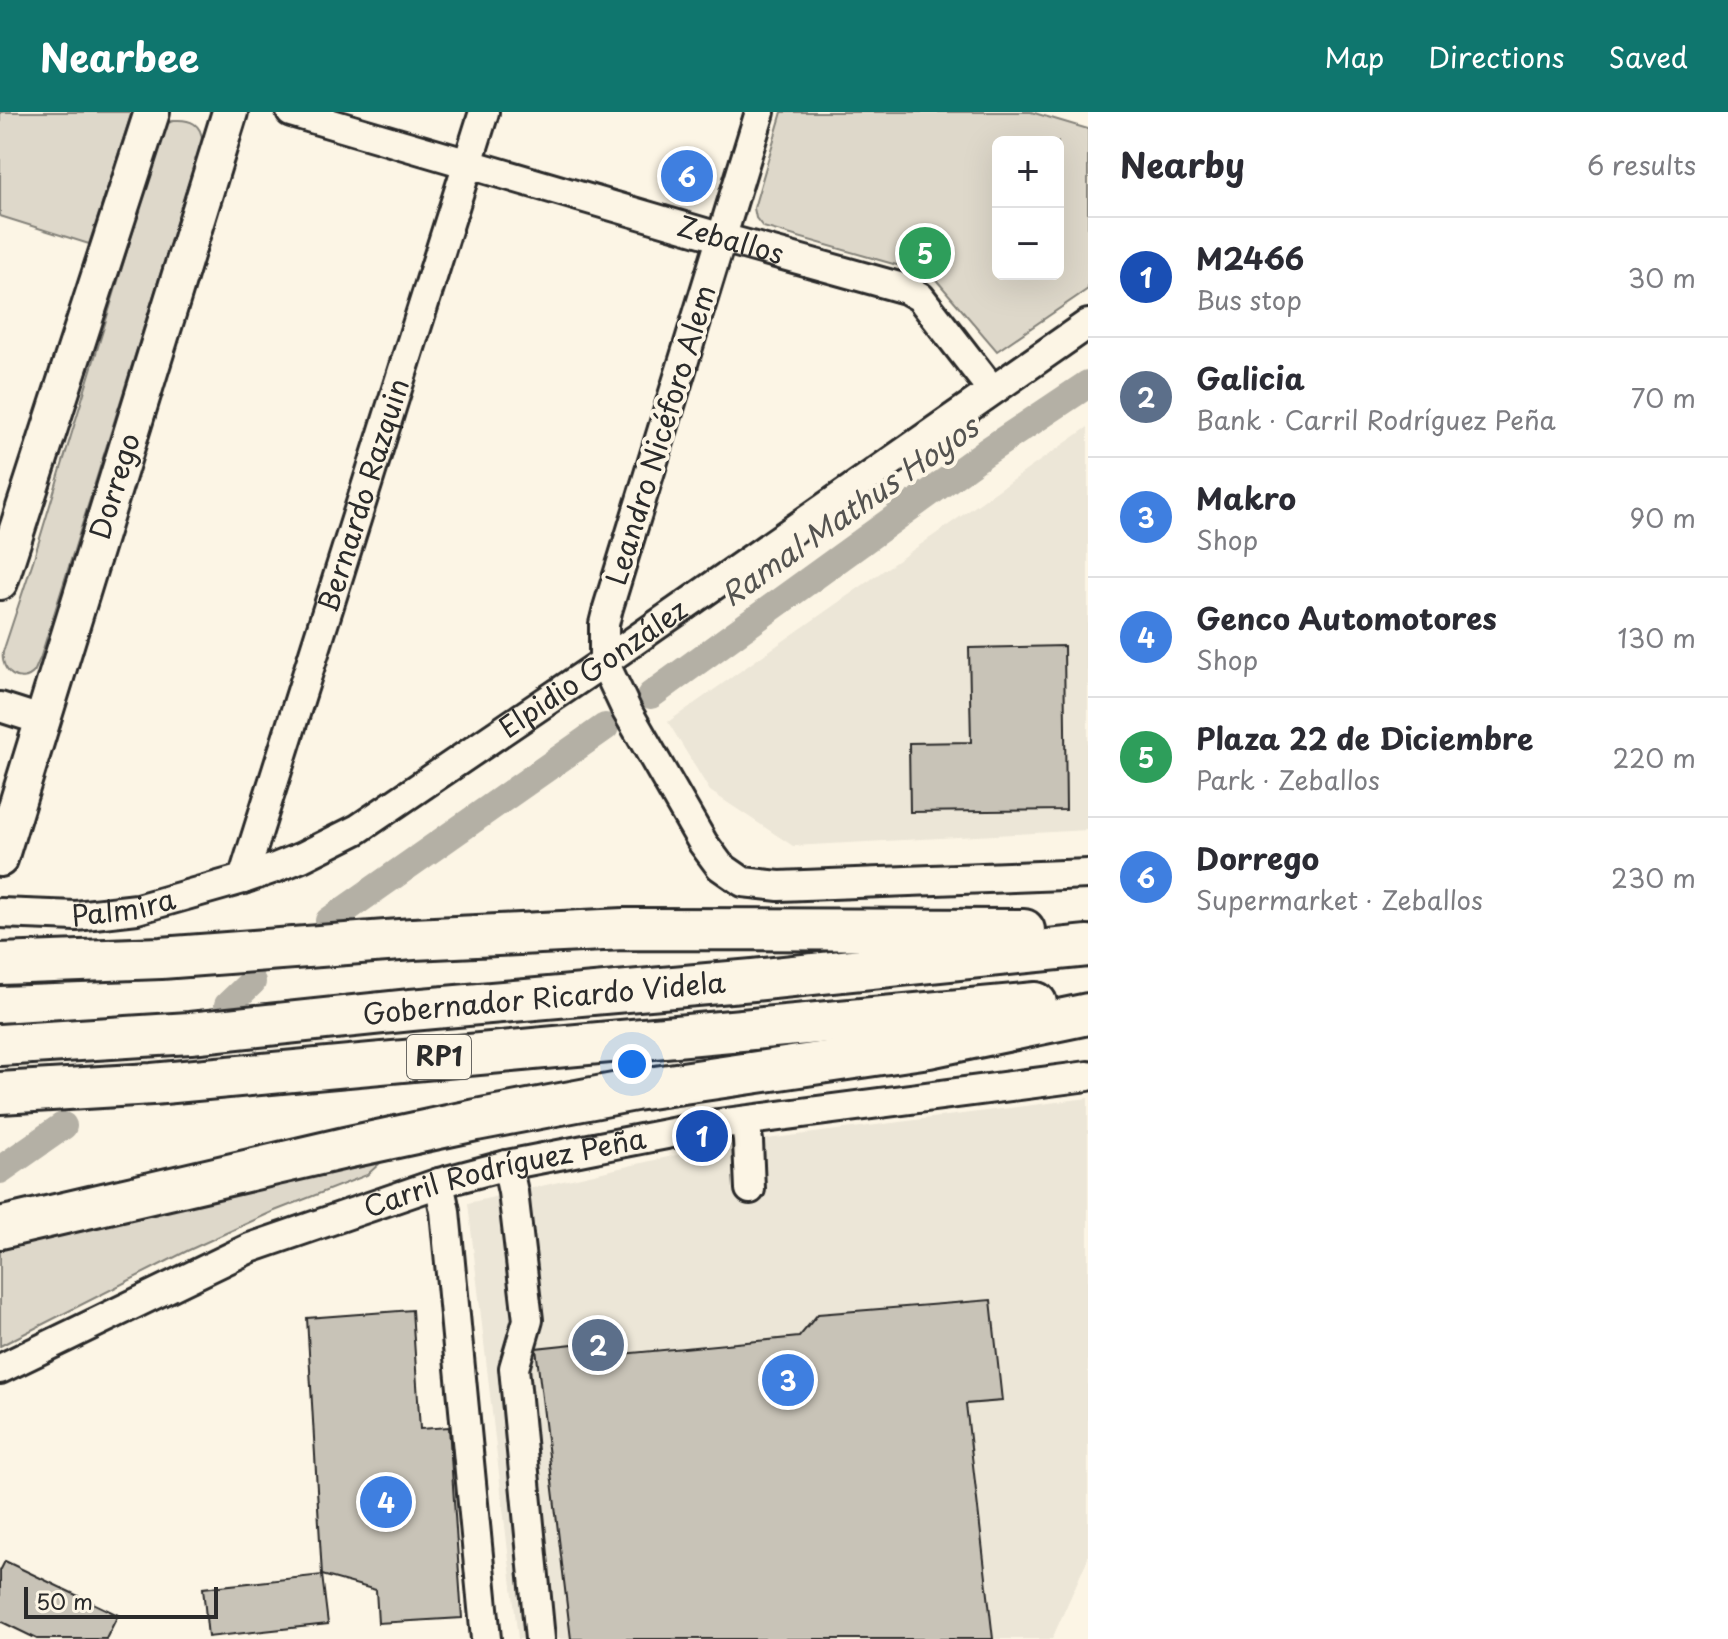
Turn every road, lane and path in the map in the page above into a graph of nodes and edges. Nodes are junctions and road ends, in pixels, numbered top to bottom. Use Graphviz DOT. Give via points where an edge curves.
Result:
graph roads {
  1 [pos="152,112"];
  2 [pos="230,112"];
  3 [pos="291,112"];
  4 [pos="484,112"];
  5 [pos="760,112"];
  6 [pos="468,165"];
  7 [pos="722,238"];
  8 [pos="1088,324"];
  9 [pos="992,390"];
  10 [pos="0,582"];
  11 [pos="604,662"];
  12 [pos="0,707"];
  13 [pos="44,721"];
  14 [pos="0,859"];
  15 [pos="1088,874"];
  16 [pos="243,879"];
  17 [pos="0,913"];
  18 [pos="1088,930"];
  19 [pos="1088,946"];
  20 [pos="2,963"];
  21 [pos="1088,998"];
  22 [pos="1088,1014"];
  23 [pos="0,1045"];
  24 [pos="1088,1076"];
  25 [pos="0,1093"];
  26 [pos="745,1121"];
  27 [pos="507,1165"];
  28 [pos="439,1183"];
  29 [pos="750,1189"];
  30 [pos="0,1228"];
  31 [pos="0,1369"];
  32 [pos="486,1639"];
  33 [pos="540,1639"];
  1 -- 10 [label="main road"];
  2 -- 13 [label="main road, Dorrego"];
  3 -- 6 [label="street, Zeballos"];
  4 -- 6 [label="street, Bernardo Razquin"];
  5 -- 7 [label="street, Leandro Nicéforo Alem"];
  6 -- 7 [label="street, Zeballos"];
  6 -- 16 [label="street, Bernardo Razquin"];
  7 -- 9 [label="street, Zeballos" via="906,289 920,297"];
  7 -- 11 [label="street, Leandro Nicéforo Alem" via="608,608"];
  8 -- 9 [label="street, Elpidio González"];
  9 -- 11 [label="street, Elpidio González"];
  11 -- 15 [label="street, Leandro Nicéforo Alem" via="703,843 720,866 743,882 779,886"];
  11 -- 16 [label="street, Elpidio González" via="358,829"];
  12 -- 13 [label="street"];
  13 -- 14 [label="main road, Dorrego"];
  16 -- 17 [label="street, Palmira" via="137,909 76,916"];
  18 -- 20 [label="highway" via="624,929"];
  19 -- 23 [label="highway, Gobernador Ricardo Videla / RP1" via="190,1033"];
  21 -- 25 [label="highway, Gobernador Ricardo Videla / RP1"];
  22 -- 30 [label="highway" via="929,1047 635,1090 476,1120"];
  24 -- 26 [label="street, Carril Rodríguez Peña"];
  26 -- 27 [label="street, Carril Rodríguez Peña"];
  26 -- 29 [label="street"];
  27 -- 28 [label="street, Carril Rodríguez Peña"];
  27 -- 33 [label="street" via="528,1320 514,1368"];
  28 -- 31 [label="street, Carril Rodríguez Peña" via="250,1248"];
  28 -- 32 [label="street"];
}
